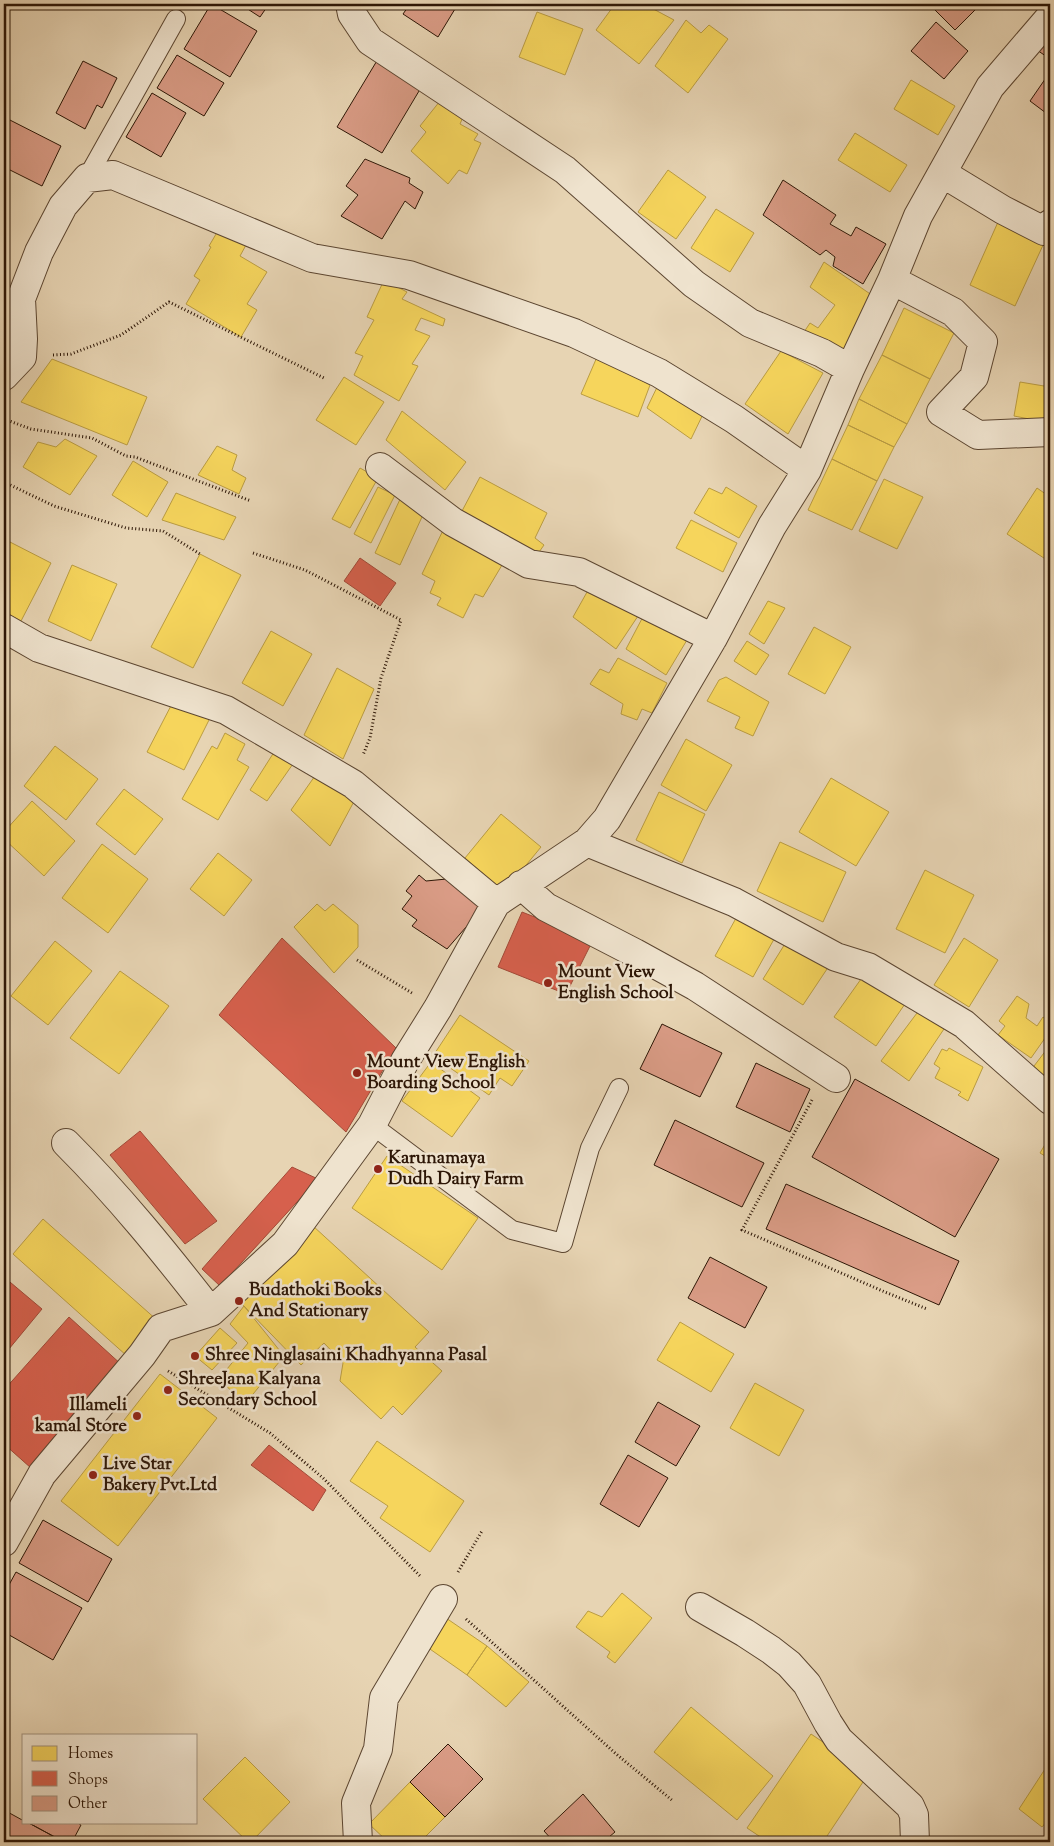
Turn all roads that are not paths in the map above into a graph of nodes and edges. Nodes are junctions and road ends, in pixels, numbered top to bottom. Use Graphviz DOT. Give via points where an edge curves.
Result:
graph roads {
  1 [pos="350,4"];
  2 [pos="1050,17"];
  3 [pos="176,19"];
  4 [pos="942,173"];
  5 [pos="87,178"];
  6 [pos="1050,224"];
  7 [pos="892,280"];
  8 [pos="13,366"];
  9 [pos="850,369"];
  10 [pos="1050,432"];
  11 [pos="380,468"];
  12 [pos="807,470"];
  13 [pos="4,628"];
  14 [pos="713,638"];
  15 [pos="587,842"];
  16 [pos="521,885"];
  17 [pos="496,903"];
  18 [pos="836,1078"];
  19 [pos="619,1088"];
  20 [pos="1050,1100"];
  21 [pos="372,1125"];
  22 [pos="66,1143"];
  23 [pos="211,1312"];
  24 [pos="4,1542"];
  25 [pos="443,1599"];
  26 [pos="700,1607"];
  27 [pos="358,1842"];
  28 [pos="915,1842"];
  1 -- 9 [label="street" via="352,14 370,41 565,170 694,284 750,323 822,352"];
  2 -- 4 [label="street" via="990,87"];
  3 -- 5 [label="lane"];
  4 -- 6 [label="street" via="1044,232"];
  4 -- 7 [label="street" via="918,216"];
  5 -- 8 [label="street" via="63,206 39,252 21,299 23,339"];
  5 -- 12 [label="street" via="113,175 312,258 409,275 574,334 660,372"];
  7 -- 9 [label="street"];
  7 -- 10 [label="street" via="954,312 983,342 974,377 941,412 978,435"];
  9 -- 12 [label="street"];
  11 -- 14 [label="street" via="454,522 529,564 579,572"];
  12 -- 14 [label="street" via="772,526"];
  13 -- 17 [label="street" via="39,648 226,710 353,784"];
  14 -- 15 [label="street" via="607,819"];
  15 -- 16 [label="street"];
  15 -- 20 [label="street" via="734,902 836,957 868,967 964,1024"];
  16 -- 17 [label="street"];
  16 -- 18 [label="street" via="546,907 695,986"];
  17 -- 21 [label="street"];
  19 -- 21 [label="lane" via="590,1148 563,1243 512,1230"];
  21 -- 23 [label="street" via="285,1244"];
  22 -- 23 [label="street" via="156,1241"];
  23 -- 24 [label="street" via="161,1328 42,1474"];
  25 -- 27 [label="street" via="384,1698 378,1749 356,1803"];
  26 -- 28 [label="street" via="789,1664 807,1684 839,1740 910,1806 914,1814"];
}
